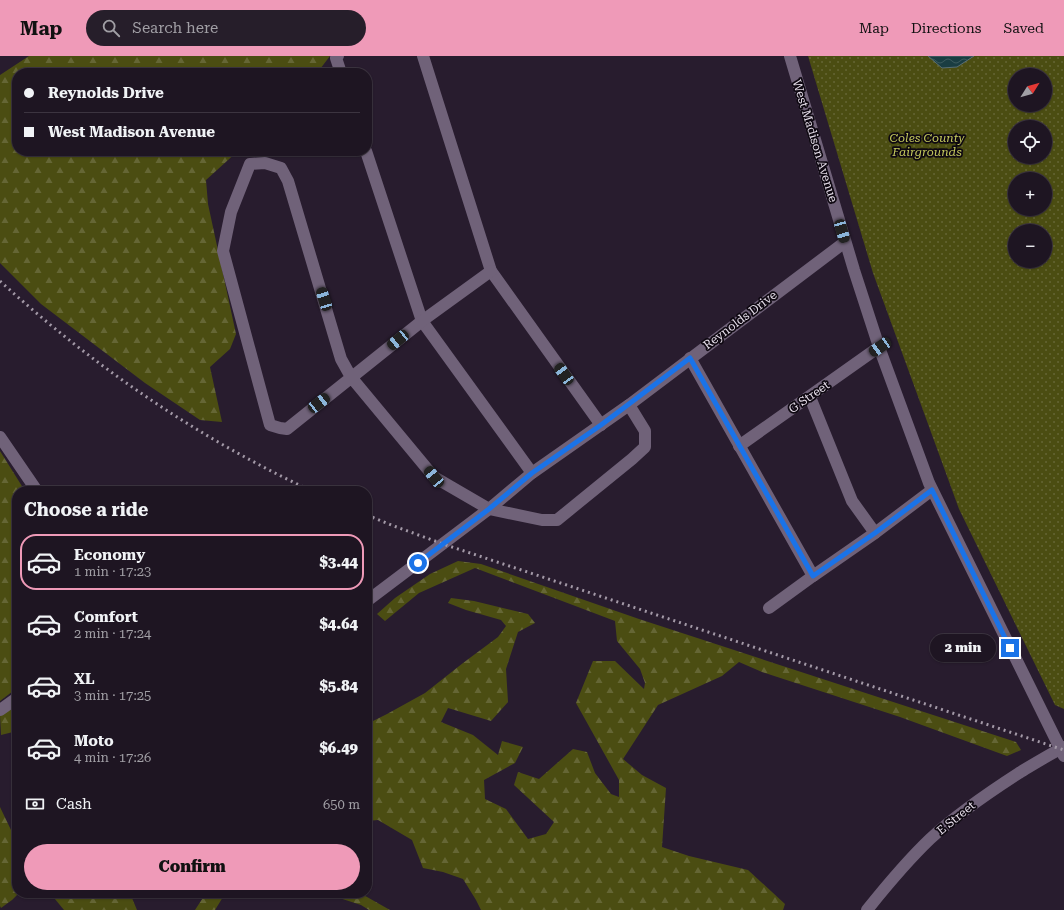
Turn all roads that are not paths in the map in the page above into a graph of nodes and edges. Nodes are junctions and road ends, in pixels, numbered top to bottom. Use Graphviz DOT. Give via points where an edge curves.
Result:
graph roads {
  1 [pos="338,56"];
  2 [pos="423,56"];
  3 [pos="790,56"];
  4 [pos="339,68"];
  5 [pos="368,156"];
  6 [pos="845,242"];
  7 [pos="491,271"];
  8 [pos="422,321"];
  9 [pos="880,347"];
  10 [pos="690,358"];
  11 [pos="351,378"];
  12 [pos="810,397"];
  13 [pos="629,405"];
  14 [pos="601,425"];
  15 [pos="0,437"];
  16 [pos="739,446"];
  17 [pos="532,473"];
  18 [pos="34,486"];
  19 [pos="932,490"];
  20 [pos="489,509"];
  21 [pos="875,533"];
  22 [pos="813,576"];
  23 [pos="372,596"];
  24 [pos="769,608"];
  25 [pos="12,702"];
  26 [pos="0,710"];
  27 [pos="1063,751"];
  28 [pos="867,910"];
  1 -- 4 [label="street" via="336,58"];
  2 -- 7 [label="street"];
  3 -- 6 [label="street, West Madison Avenue"];
  5 -- 8 [label="street"];
  6 -- 9 [label="street, West Madison Avenue"];
  6 -- 10 [label="street, Reynolds Drive"];
  7 -- 8 [label="street"];
  7 -- 14 [label="street"];
  8 -- 11 [label="street"];
  8 -- 17 [label="street"];
  9 -- 12 [label="street, G Street"];
  9 -- 19 [label="street, West Madison Avenue"];
  10 -- 13 [label="street, Reynolds Drive"];
  10 -- 16 [label="street"];
  11 -- 11 [label="street" via="287,428 270,425 223,251 231,212 250,164 265,163 282,168 342,359"];
  11 -- 20 [label="street" via="434,477"];
  12 -- 16 [label="street, G Street"];
  12 -- 21 [label="street" via="852,501"];
  13 -- 14 [label="street, Reynolds Drive"];
  13 -- 20 [label="street" via="644,431 645,447 556,520 542,520"];
  14 -- 17 [label="street, Reynolds Drive"];
  15 -- 18 [label="street"];
  16 -- 22 [label="street"];
  17 -- 20 [label="street, Reynolds Drive"];
  19 -- 21 [label="street"];
  19 -- 27 [label="street, West Madison Avenue"];
  20 -- 23 [label="street, Reynolds Drive"];
  21 -- 22 [label="street"];
  22 -- 24 [label="street"];
  25 -- 26 [label="street"];
  27 -- 28 [label="street, E Street" via="1041,760 1000,785 957,816 906,864"];
}
